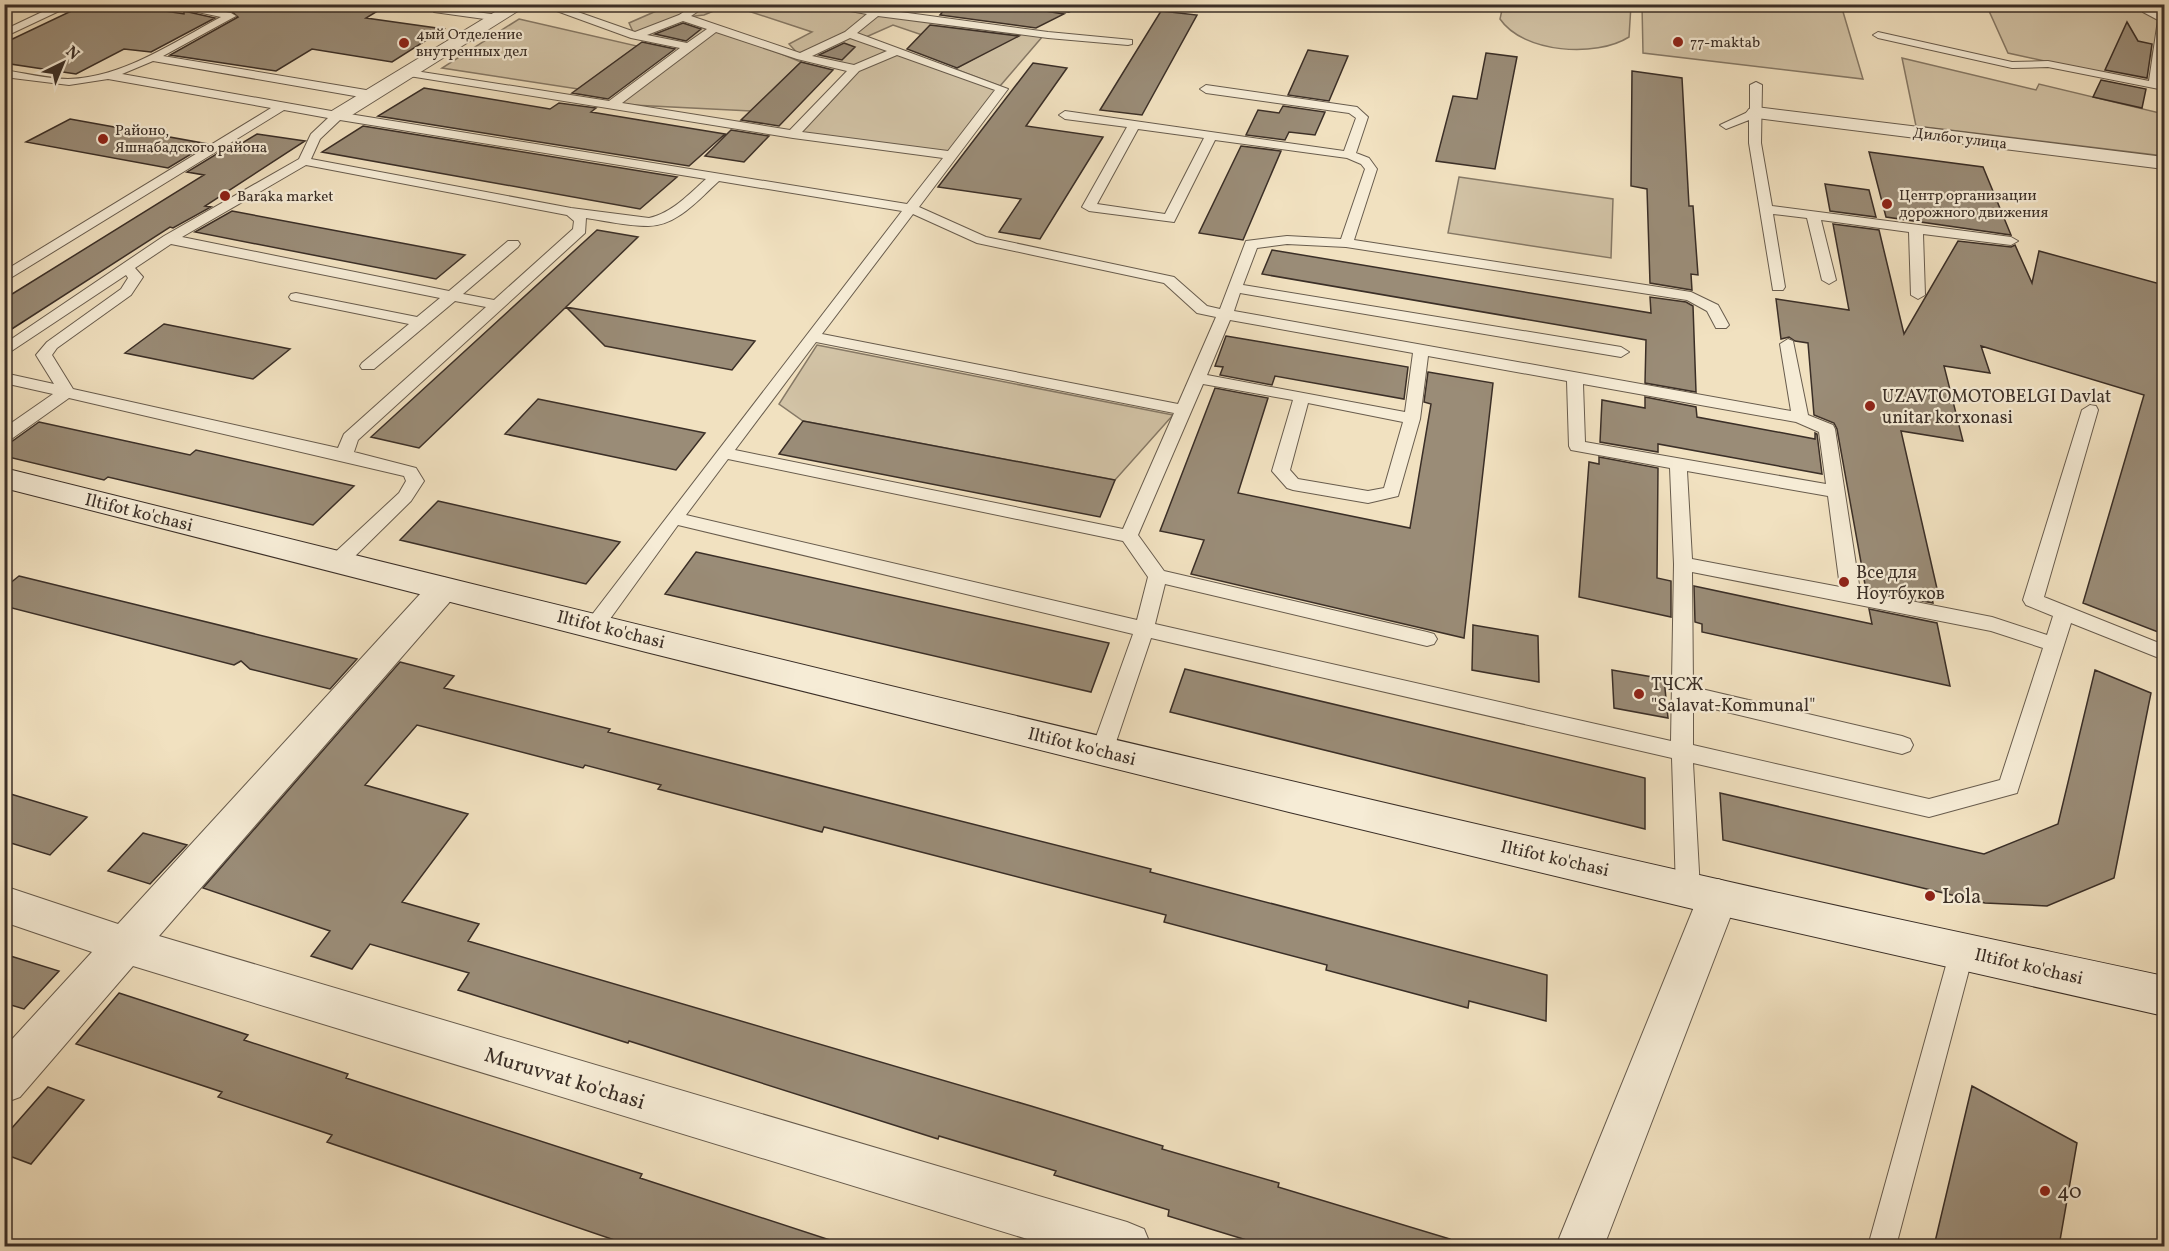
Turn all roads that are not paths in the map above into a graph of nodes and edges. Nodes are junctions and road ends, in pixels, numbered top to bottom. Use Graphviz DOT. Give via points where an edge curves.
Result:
graph roads {
  1 [pos="69,4"];
  2 [pos="165,4"];
  3 [pos="521,4"];
  4 [pos="704,4"];
  5 [pos="815,4"];
  6 [pos="930,4"];
  7 [pos="1026,4"];
  8 [pos="1077,4"];
  9 [pos="2144,4"];
  10 [pos="855,7"];
  11 [pos="558,8"];
  12 [pos="438,10"];
  13 [pos="876,12"];
  14 [pos="684,17"];
  15 [pos="499,18"];
  16 [pos="919,18"];
  17 [pos="716,27"];
  18 [pos="4,34"];
  19 [pos="849,34"];
  20 [pos="1878,35"];
  21 [pos="635,36"];
  22 [pos="1128,42"];
  23 [pos="690,46"];
  24 [pos="895,52"];
  25 [pos="801,57"];
  26 [pos="153,58"];
  27 [pos="855,69"];
  28 [pos="409,73"];
  29 [pos="5,74"];
  30 [pos="107,75"];
  31 [pos="1756,85"];
  32 [pos="2159,86"];
  33 [pos="1206,89"];
  34 [pos="372,95"];
  35 [pos="613,104"];
  36 [pos="282,106"];
  37 [pos="1756,113"];
  38 [pos="1065,115"];
  39 [pos="337,116"];
  40 [pos="1134,125"];
  41 [pos="1726,125"];
  42 [pos="794,134"];
  43 [pos="1211,136"];
  44 [pos="951,155"];
  45 [pos="1349,155"];
  46 [pos="304,160"];
  47 [pos="2164,163"];
  48 [pos="716,177"];
  49 [pos="910,208"];
  50 [pos="1766,209"];
  51 [pos="571,212"];
  52 [pos="1813,215"];
  53 [pos="1916,229"];
  54 [pos="169,239"];
  55 [pos="2011,242"];
  56 [pos="1346,243"];
  57 [pos="513,244"];
  58 [pos="127,268"];
  59 [pos="4,278"];
  60 [pos="1829,280"];
  61 [pos="1778,287"];
  62 [pos="1236,288"];
  63 [pos="1918,295"];
  64 [pos="296,297"];
  65 [pos="498,304"];
  66 [pos="1226,315"];
  67 [pos="421,322"];
  68 [pos="1721,325"];
  69 [pos="812,338"];
  70 [pos="1788,344"];
  71 [pos="1421,350"];
  72 [pos="4,351"];
  73 [pos="1621,352"];
  74 [pos="368,366"];
  75 [pos="1575,377"];
  76 [pos="4,378"];
  77 [pos="1198,378"];
  78 [pos="67,392"];
  79 [pos="1302,397"];
  80 [pos="1184,410"];
  81 [pos="2090,410"];
  82 [pos="1800,418"];
  83 [pos="1412,419"];
  84 [pos="4,436"];
  85 [pos="724,453"];
  86 [pos="344,454"];
  87 [pos="1678,464"];
  88 [pos="4,478"];
  89 [pos="1836,492"];
  90 [pos="674,518"];
  91 [pos="1129,536"];
  92 [pos="338,562"];
  93 [pos="1683,564"];
  94 [pos="1158,576"];
  95 [pos="443,589"];
  96 [pos="1851,596"];
  97 [pos="2064,613"];
  98 [pos="595,625"];
  99 [pos="1144,629"];
  100 [pos="1427,639"];
  101 [pos="2053,644"];
  102 [pos="2164,653"];
  103 [pos="1682,693"];
  104 [pos="1902,745"];
  105 [pos="1102,751"];
  106 [pos="1682,751"];
  107 [pos="1703,893"];
  108 [pos="4,904"];
  109 [pos="125,945"];
  110 [pos="1962,951"];
  111 [pos="2164,996"];
  112 [pos="4,1081"];
  113 [pos="1127,1246"];
  114 [pos="1580,1246"];
  115 [pos="1882,1246"];
  1 -- 18 [label="lane"];
  2 -- 26 [label="lane" via="231,16"];
  3 -- 15 [label="street"];
  4 -- 14 [label="lane"];
  5 -- 10 [label="lane"];
  6 -- 16 [label="lane"];
  7 -- 8 [label="lane" via="1069,9"];
  9 -- 32 [label="lane" via="2164,19"];
  10 -- 13 [label="lane"];
  11 -- 21 [label="lane"];
  12 -- 15 [label="lane"];
  13 -- 16 [label="lane"];
  13 -- 19 [label="lane"];
  14 -- 17 [label="lane"];
  14 -- 21 [label="lane"];
  15 -- 28 [label="street"];
  16 -- 22 [label="lane"];
  17 -- 23 [label="lane"];
  17 -- 25 [label="lane"];
  19 -- 24 [label="lane"];
  19 -- 25 [label="lane"];
  20 -- 32 [label="lane" via="1963,49 2012,65 2048,64"];
  21 -- 23 [label="lane"];
  23 -- 35 [label="lane"];
  24 -- 27 [label="lane"];
  24 -- 44 [label="lane" via="1002,89"];
  25 -- 27 [label="lane"];
  26 -- 30 [label="lane"];
  26 -- 34 [label="lane"];
  27 -- 42 [label="lane"];
  28 -- 34 [label="street"];
  28 -- 35 [label="lane"];
  29 -- 30 [label="lane" via="70,82"];
  30 -- 36 [label="lane"];
  31 -- 37 [label="lane"];
  33 -- 45 [label="lane" via="1353,110 1362,117"];
  34 -- 39 [label="street"];
  35 -- 42 [label="lane"];
  36 -- 39 [label="lane"];
  36 -- 59 [label="lane"];
  37 -- 41 [label="lane"];
  37 -- 47 [label="street, Дилбог улица"];
  37 -- 50 [label="lane" via="1755,142"];
  38 -- 40 [label="lane"];
  39 -- 46 [label="lane" via="315,137"];
  39 -- 48 [label="lane"];
  40 -- 43 [label="lane"];
  40 -- 43 [label="lane" via="1089,207 1169,219"];
  42 -- 44 [label="lane"];
  43 -- 45 [label="lane"];
  44 -- 49 [label="lane"];
  45 -- 56 [label="lane" via="1365,161 1371,169"];
  46 -- 51 [label="lane"];
  46 -- 54 [label="lane"];
  48 -- 49 [label="lane"];
  48 -- 51 [label="lane" via="670,217 660,221"];
  49 -- 66 [label="lane" via="982,240 1169,280 1202,310"];
  49 -- 69 [label="lane"];
  50 -- 52 [label="lane"];
  50 -- 61 [label="lane"];
  51 -- 65 [label="lane" via="581,220 580,230"];
  52 -- 53 [label="lane"];
  52 -- 60 [label="lane"];
  53 -- 55 [label="lane"];
  53 -- 63 [label="lane"];
  54 -- 58 [label="lane"];
  54 -- 65 [label="lane"];
  56 -- 62 [label="lane" via="1287,240 1251,244"];
  56 -- 68 [label="lane" via="1691,296 1713,308"];
  57 -- 67 [label="lane"];
  58 -- 72 [label="lane"];
  58 -- 78 [label="lane" via="136,277 126,292 52,345 44,355"];
  62 -- 66 [label="lane"];
  62 -- 73 [label="lane"];
  64 -- 67 [label="lane"];
  65 -- 86 [label="lane" via="350,438"];
  66 -- 71 [label="lane"];
  66 -- 77 [label="lane"];
  67 -- 74 [label="lane"];
  69 -- 80 [label="lane"];
  69 -- 85 [label="lane"];
  70 -- 82 [label="lane"];
  71 -- 75 [label="lane"];
  71 -- 83 [label="lane"];
  75 -- 82 [label="lane"];
  75 -- 87 [label="lane" via="1577,446"];
  76 -- 78 [label="lane"];
  77 -- 79 [label="lane"];
  77 -- 80 [label="lane"];
  78 -- 84 [label="lane"];
  78 -- 86 [label="lane"];
  79 -- 83 [label="lane"];
  79 -- 83 [label="lane" via="1281,471 1293,484 1368,497 1392,492"];
  80 -- 91 [label="lane"];
  81 -- 97 [label="lane" via="2033,600"];
  82 -- 89 [label="lane" via="1827,429"];
  85 -- 90 [label="lane"];
  85 -- 91 [label="lane"];
  86 -- 92 [label="lane" via="410,472 415,481 405,497"];
  87 -- 89 [label="lane"];
  87 -- 93 [label="lane"];
  88 -- 92 [label="street, Iltifot ko'chasi"];
  89 -- 96 [label="lane"];
  90 -- 98 [label="lane"];
  90 -- 99 [label="lane"];
  91 -- 94 [label="lane"];
  92 -- 95 [label="street, Iltifot ko'chasi"];
  93 -- 96 [label="lane"];
  93 -- 103 [label="lane"];
  94 -- 99 [label="lane"];
  94 -- 100 [label="lane"];
  95 -- 98 [label="street, Iltifot ko'chasi"];
  95 -- 109 [label="street"];
  96 -- 101 [label="lane" via="1992,624"];
  97 -- 101 [label="lane"];
  97 -- 102 [label="lane"];
  98 -- 105 [label="street, Iltifot ko'chasi"];
  99 -- 105 [label="lane"];
  99 -- 106 [label="lane"];
  101 -- 106 [label="lane" via="2008,788 1929,808"];
  103 -- 104 [label="lane"];
  103 -- 106 [label="lane"];
  105 -- 107 [label="street, Iltifot ko'chasi"];
  106 -- 107 [label="lane"];
  107 -- 110 [label="street, Iltifot ko'chasi"];
  107 -- 114 [label="street"];
  108 -- 109 [label="street, Muruvvat ko'chasi"];
  109 -- 112 [label="street"];
  109 -- 113 [label="street, Muruvvat ko'chasi"];
  110 -- 111 [label="street, Iltifot ko'chasi"];
  110 -- 115 [label="lane"];
}
